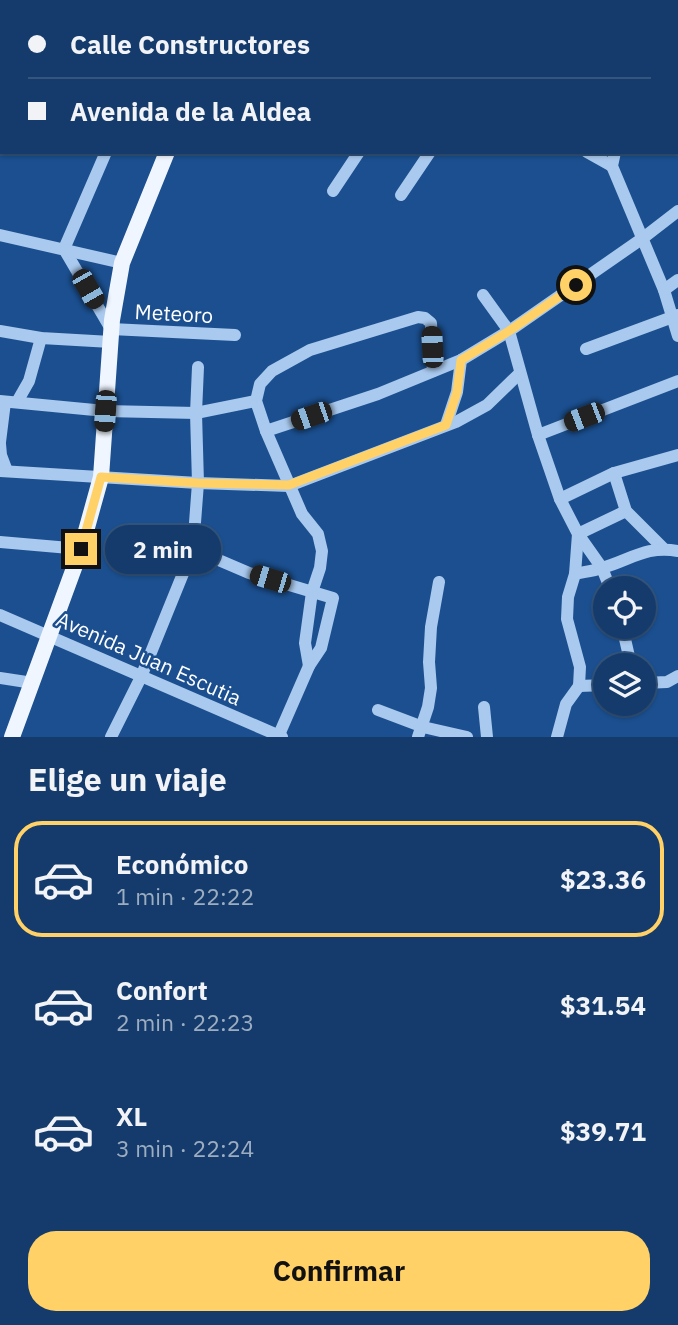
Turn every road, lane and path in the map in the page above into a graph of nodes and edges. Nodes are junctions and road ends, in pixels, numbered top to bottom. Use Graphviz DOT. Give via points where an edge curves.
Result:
graph roads {
  1 [pos="105,154"];
  2 [pos="166,154"];
  3 [pos="358,154"];
  4 [pos="429,154"];
  5 [pos="591,154"];
  6 [pos="615,154"];
  7 [pos="612,166"];
  8 [pos="333,191"];
  9 [pos="401,195"];
  10 [pos="678,211"];
  11 [pos="0,235"];
  12 [pos="643,238"];
  13 [pos="64,249"];
  14 [pos="122,262"];
  15 [pos="678,280"];
  16 [pos="664,290"];
  17 [pos="482,295"];
  18 [pos="674,315"];
  19 [pos="0,331"];
  20 [pos="509,331"];
  21 [pos="235,335"];
  22 [pos="111,336"];
  23 [pos="678,336"];
  24 [pos="41,338"];
  25 [pos="586,349"];
  26 [pos="461,360"];
  27 [pos="198,367"];
  28 [pos="433,371"];
  29 [pos="520,373"];
  30 [pos="678,381"];
  31 [pos="256,401"];
  32 [pos="7,402"];
  33 [pos="105,411"];
  34 [pos="196,413"];
  35 [pos="446,425"];
  36 [pos="266,431"];
  37 [pos="538,435"];
  38 [pos="0,443"];
  39 [pos="677,454"];
  40 [pos="3,471"];
  41 [pos="614,473"];
  42 [pos="101,477"];
  43 [pos="198,483"];
  44 [pos="289,485"];
  45 [pos="560,499"];
  46 [pos="626,511"];
  47 [pos="578,534"];
  48 [pos="0,542"];
  49 [pos="663,548"];
  50 [pos="81,549"];
  51 [pos="193,549"];
  52 [pos="678,551"];
  53 [pos="602,568"];
  54 [pos="575,574"];
  55 [pos="605,576"];
  56 [pos="439,582"];
  57 [pos="313,592"];
  58 [pos="0,615"];
  59 [pos="49,636"];
  60 [pos="309,666"];
  61 [pos="678,676"];
  62 [pos="141,677"];
  63 [pos="1,678"];
  64 [pos="656,682"];
  65 [pos="33,683"];
  66 [pos="593,685"];
  67 [pos="579,686"];
  68 [pos="484,707"];
  69 [pos="378,710"];
  70 [pos="421,732"];
  71 [pos="280,736"];
  72 [pos="12,737"];
  73 [pos="111,737"];
  74 [pos="467,737"];
  75 [pos="487,737"];
  76 [pos="557,737"];
  1 -- 13 [label="street"];
  2 -- 14 [label="main road"];
  3 -- 8 [label="street"];
  4 -- 9 [label="street"];
  5 -- 7 [label="street"];
  6 -- 7 [label="street"];
  7 -- 12 [label="street"];
  10 -- 12 [label="street"];
  11 -- 13 [label="street"];
  12 -- 16 [label="street"];
  12 -- 20 [label="street"];
  13 -- 14 [label="street"];
  13 -- 22 [label="street"];
  14 -- 22 [label="main road"];
  15 -- 16 [label="street"];
  16 -- 18 [label="street"];
  17 -- 20 [label="street"];
  18 -- 23 [label="street"];
  18 -- 25 [label="street"];
  19 -- 24 [label="street, Meteoro"];
  20 -- 26 [label="street"];
  20 -- 29 [label="street"];
  21 -- 22 [label="street, Meteoro"];
  22 -- 24 [label="street, Meteoro"];
  22 -- 33 [label="main road"];
  24 -- 32 [label="street" via="29,381"];
  26 -- 28 [label="street"];
  26 -- 35 [label="street"];
  27 -- 34 [label="street"];
  28 -- 31 [label="street" via="430,323 418,317 310,350 272,371 260,384"];
  28 -- 36 [label="street"];
  29 -- 35 [label="street" via="487,405"];
  29 -- 37 [label="street"];
  30 -- 37 [label="street"];
  31 -- 34 [label="street"];
  31 -- 36 [label="street"];
  32 -- 33 [label="street"];
  32 -- 38 [label="street"];
  33 -- 34 [label="street"];
  33 -- 42 [label="main road"];
  34 -- 43 [label="street"];
  35 -- 44 [label="street"];
  36 -- 44 [label="street"];
  37 -- 45 [label="street"];
  38 -- 40 [label="street"];
  39 -- 41 [label="street"];
  40 -- 42 [label="street"];
  41 -- 45 [label="street"];
  41 -- 46 [label="street"];
  42 -- 43 [label="street"];
  42 -- 50 [label="main road"];
  43 -- 44 [label="street"];
  43 -- 51 [label="street"];
  44 -- 57 [label="street" via="302,514 318,534 322,551"];
  45 -- 47 [label="street"];
  46 -- 47 [label="street"];
  46 -- 49 [label="street"];
  47 -- 53 [label="street"];
  47 -- 54 [label="street"];
  48 -- 50 [label="street"];
  49 -- 52 [label="street"];
  49 -- 53 [label="street"];
  50 -- 59 [label="main road"];
  51 -- 57 [label="street" via="249,573"];
  51 -- 62 [label="street"];
  53 -- 54 [label="street"];
  53 -- 55 [label="street"];
  54 -- 67 [label="street" via="567,620 580,667"];
  56 -- 70 [label="street" via="431,627 432,688"];
  57 -- 60 [label="street" via="305,643"];
  57 -- 60 [label="street" via="333,598 321,648"];
  58 -- 59 [label="street, Avenida Juan Escutia"];
  59 -- 62 [label="street, Avenida Juan Escutia"];
  59 -- 65 [label="main road"];
  60 -- 71 [label="street"];
  61 -- 64 [label="street"];
  62 -- 71 [label="street, Avenida Juan Escutia"];
  62 -- 73 [label="street"];
  63 -- 65 [label="street"];
  65 -- 72 [label="main road"];
  66 -- 67 [label="street"];
  67 -- 76 [label="street" via="566,704"];
  68 -- 75 [label="street"];
  69 -- 70 [label="street"];
  70 -- 74 [label="street"];
}
